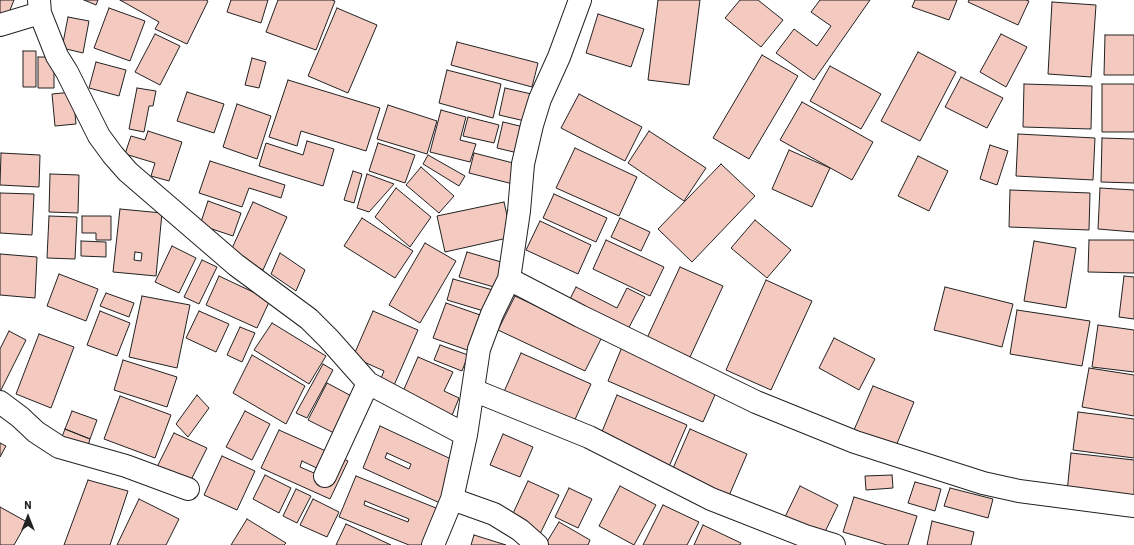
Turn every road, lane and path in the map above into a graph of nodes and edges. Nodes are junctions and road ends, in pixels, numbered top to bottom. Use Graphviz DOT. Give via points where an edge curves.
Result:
graph roads {
  1 [pos="580,0"];
  2 [pos="39,6"];
  3 [pos="0,25"];
  4 [pos="509,279"];
  5 [pos="368,383"];
  6 [pos="473,390"];
  7 [pos="0,402"];
  8 [pos="466,435"];
  9 [pos="325,476"];
  10 [pos="188,489"];
  11 [pos="452,498"];
  12 [pos="1134,506"];
  13 [pos="433,545"];
  14 [pos="537,545"];
  15 [pos="834,545"];
  1 -- 4 [label="street" via="532,125 523,164"];
  2 -- 3 [label="street"];
  2 -- 5 [label="street" via="57,56 99,136 128,172 236,265 309,319"];
  4 -- 6 [label="street" via="492,314 479,350"];
  4 -- 12 [label="street" via="756,402 855,442 1019,492"];
  5 -- 8 [label="street"];
  5 -- 9 [label="street"];
  6 -- 8 [label="street"];
  6 -- 15 [label="street" via="589,437 711,499"];
  7 -- 10 [label="street" via="36,432 59,447 126,466"];
  8 -- 11 [label="street"];
  11 -- 13 [label="street"];
  11 -- 14 [label="street" via="494,514 520,530"];
}
